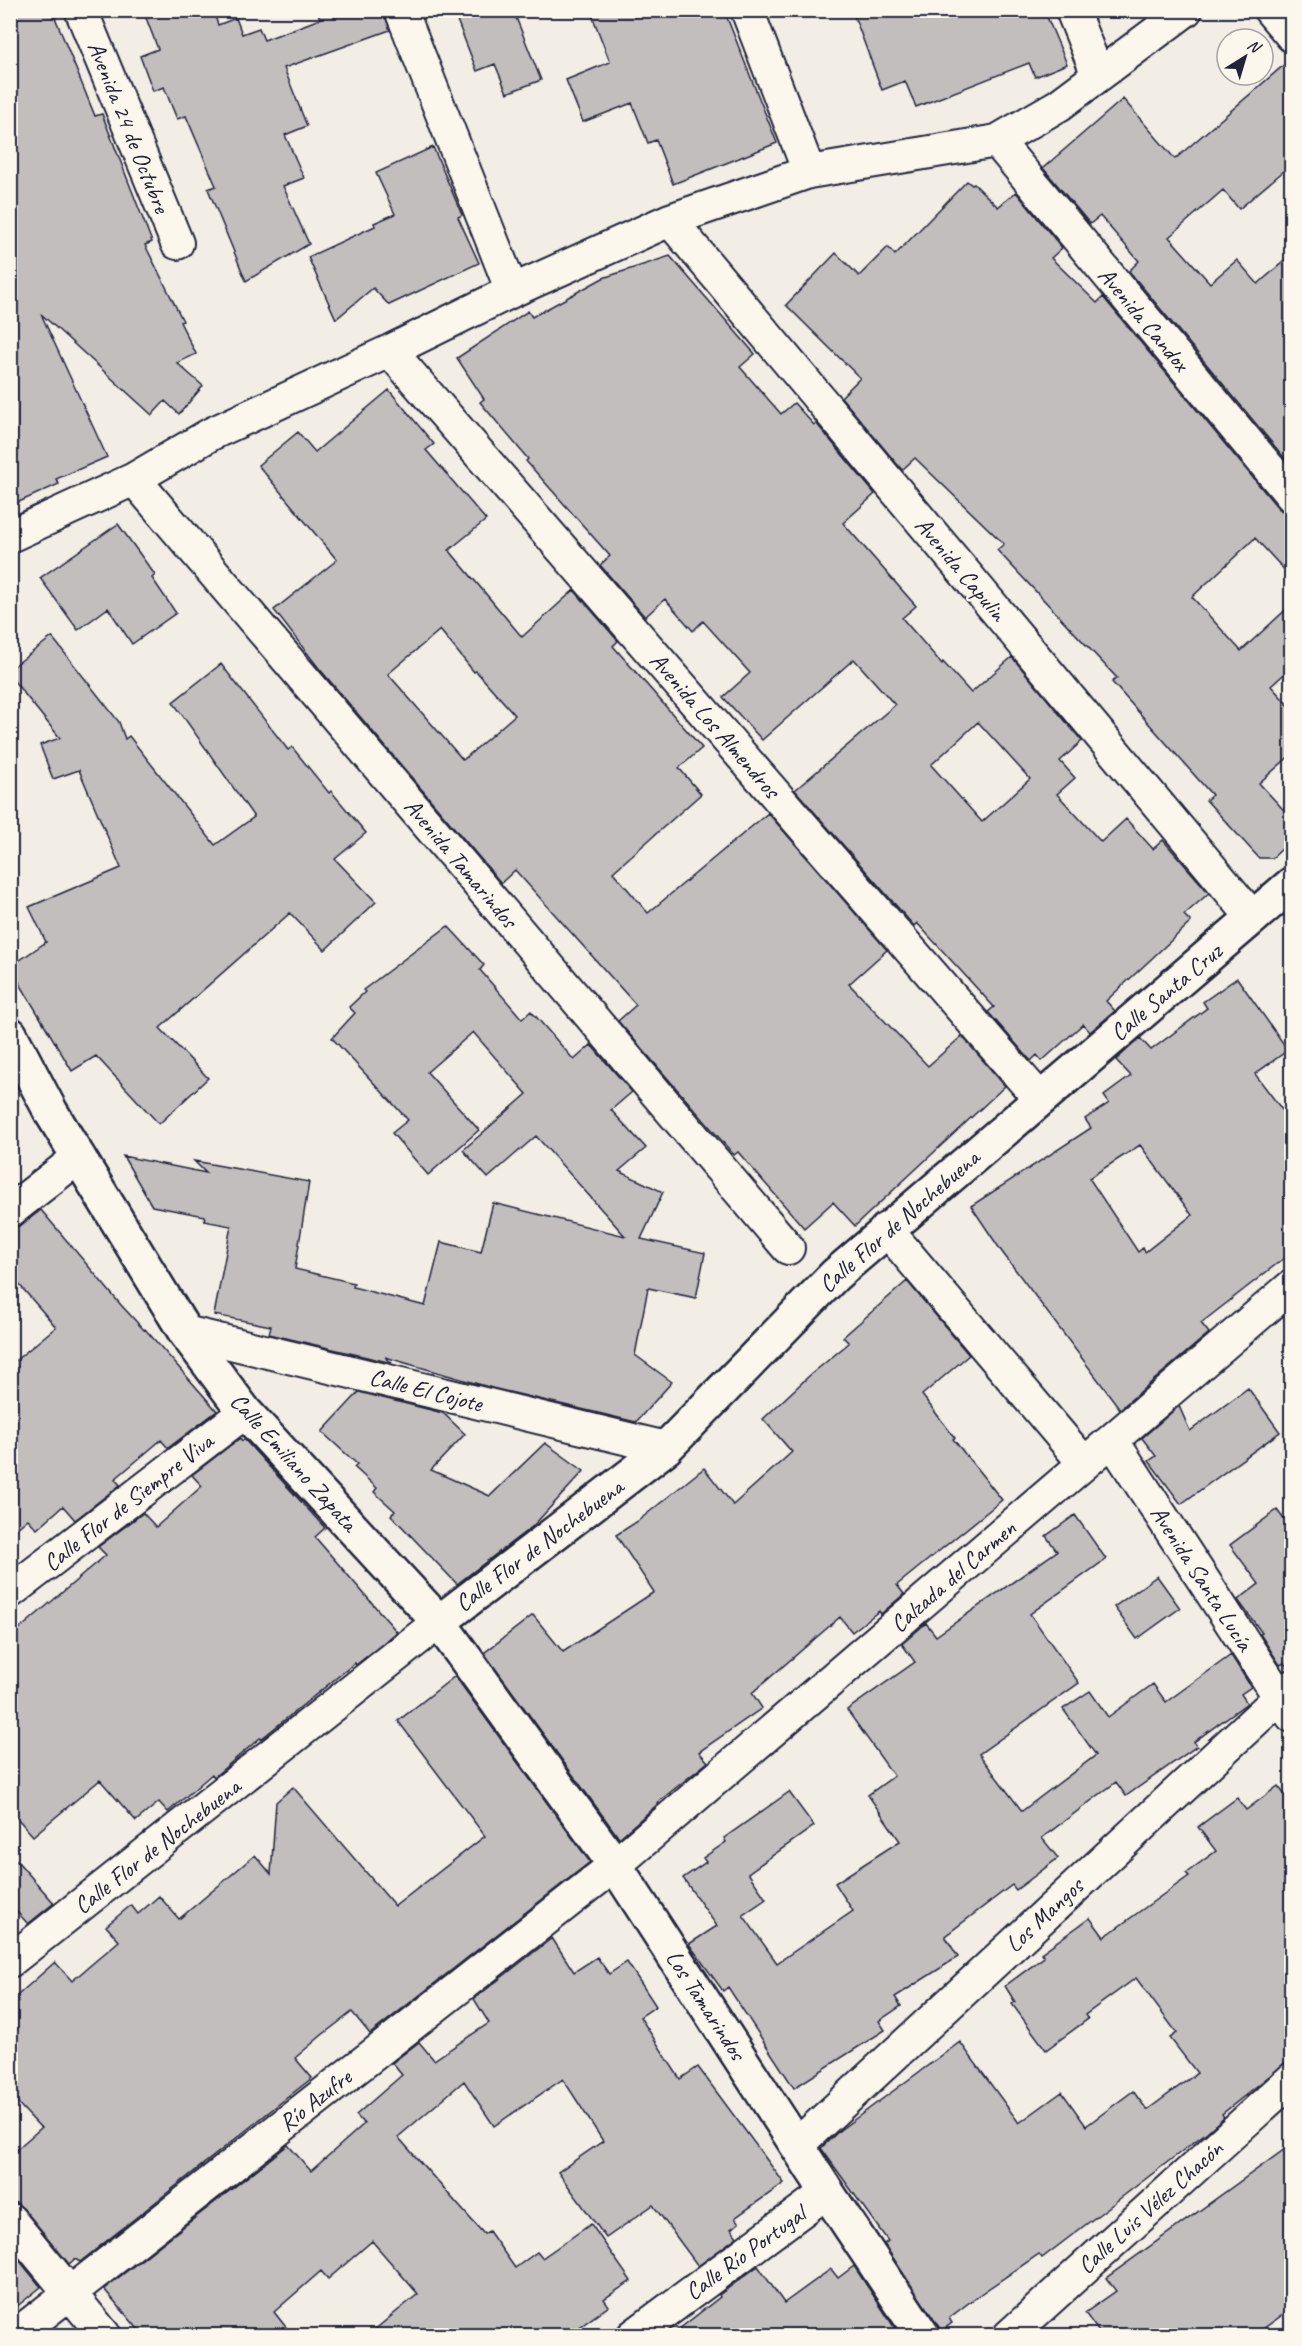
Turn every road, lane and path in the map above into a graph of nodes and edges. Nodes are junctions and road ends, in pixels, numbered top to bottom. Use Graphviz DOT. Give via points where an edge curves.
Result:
graph roads {
  1 [pos="81,10"];
  2 [pos="401,10"];
  3 [pos="747,10"];
  4 [pos="1072,10"];
  5 [pos="1186,10"];
  6 [pos="1270,10"];
  7 [pos="1292,36"];
  8 [pos="1098,75"];
  9 [pos="997,141"];
  10 [pos="809,172"];
  11 [pos="670,220"];
  12 [pos="177,243"];
  13 [pos="512,291"];
  14 [pos="390,351"];
  15 [pos="134,479"];
  16 [pos="1292,496"];
  17 [pos="10,536"];
  18 [pos="1292,884"];
  19 [pos="1253,918"];
  20 [pos="10,1034"];
  21 [pos="1040,1099"];
  22 [pos="79,1157"];
  23 [pos="10,1211"];
  24 [pos="886,1229"];
  25 [pos="788,1248"];
  26 [pos="1292,1286"];
  27 [pos="185,1332"];
  28 [pos="245,1412"];
  29 [pos="1112,1440"];
  30 [pos="666,1448"];
  31 [pos="1084,1463"];
  32 [pos="10,1592"];
  33 [pos="439,1622"];
  34 [pos="1287,1700"];
  35 [pos="615,1865"];
  36 [pos="10,1962"];
  37 [pos="1292,2079"];
  38 [pos="797,2145"];
  39 [pos="827,2192"];
  40 [pos="10,2220"];
  41 [pos="70,2292"];
  42 [pos="15,2336"];
  43 [pos="105,2336"];
  44 [pos="633,2336"];
  45 [pos="923,2336"];
  46 [pos="1009,2336"];
  1 -- 12 [label="street, Avenida 24 de Octubre"];
  2 -- 13 [label="street"];
  3 -- 10 [label="street"];
  4 -- 8 [label="street"];
  5 -- 8 [label="street"];
  6 -- 7 [label="street"];
  8 -- 9 [label="street" via="1059,105"];
  9 -- 10 [label="street"];
  9 -- 16 [label="street, Avenida Candox"];
  10 -- 11 [label="street"];
  11 -- 13 [label="street"];
  11 -- 19 [label="street, Avenida Capulin"];
  13 -- 14 [label="street"];
  14 -- 15 [label="street" via="211,434"];
  14 -- 21 [label="street, Avenida Los Almendros"];
  15 -- 17 [label="street"];
  15 -- 25 [label="street, Avenida Tamarindos"];
  18 -- 19 [label="street, Calle Santa Cruz"];
  19 -- 21 [label="street, Calle Santa Cruz"];
  20 -- 22 [label="street, Calle Emiliano Zapata"];
  21 -- 24 [label="street, Calle Flor de Nochebuena"];
  22 -- 23 [label="street"];
  22 -- 27 [label="street, Calle Emiliano Zapata"];
  24 -- 30 [label="street, Calle Flor de Nochebuena" via="834,1275"];
  24 -- 31 [label="street"];
  26 -- 29 [label="street, Calzada del Carmen"];
  27 -- 28 [label="street, Calle Emiliano Zapata"];
  27 -- 30 [label="street, Calle El Cojote"];
  28 -- 32 [label="street, Calle Flor de Siempre Viva"];
  28 -- 33 [label="street, Calle Emiliano Zapata"];
  29 -- 31 [label="street, Calzada del Carmen"];
  29 -- 34 [label="street, Avenida Santa Lucía"];
  30 -- 33 [label="street, Calle Flor de Nochebuena"];
  31 -- 35 [label="street, Calzada del Carmen"];
  33 -- 35 [label="street, Calle Emiliano Zapata"];
  33 -- 36 [label="street, Calle Flor de Nochebuena"];
  34 -- 38 [label="street, Los Mangos"];
  35 -- 38 [label="street, Los Tamarindos"];
  35 -- 41 [label="street, Río Azufre"];
  37 -- 46 [label="street, Calle Luis Vélez Chacón"];
  38 -- 39 [label="street, Los Tamarindos"];
  39 -- 44 [label="street, Calle Río Portugal"];
  39 -- 45 [label="street, Los Tamarindos"];
  40 -- 41 [label="street"];
  41 -- 42 [label="street, Río Azufre"];
  41 -- 43 [label="street"];
}
